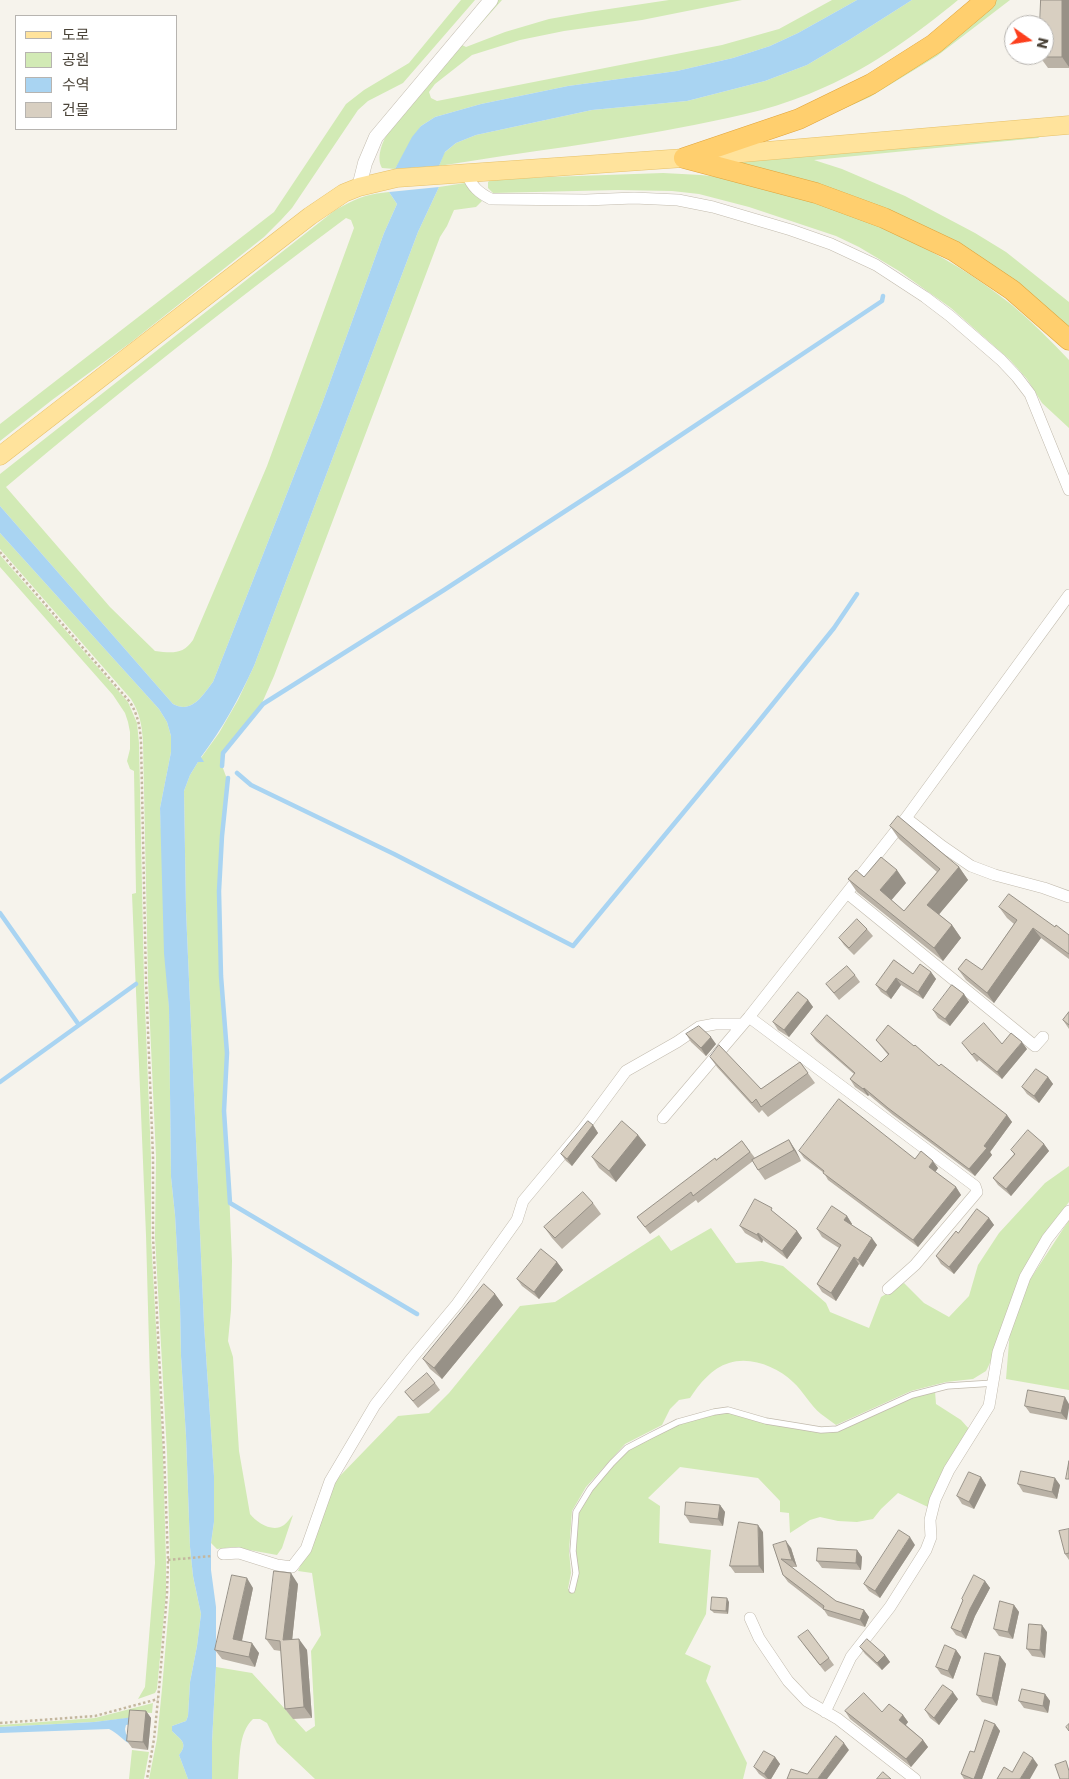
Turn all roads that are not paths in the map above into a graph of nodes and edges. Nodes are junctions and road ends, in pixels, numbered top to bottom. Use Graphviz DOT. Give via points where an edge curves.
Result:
graph roads {
  1 [pos="491,0"];
  2 [pos="986,0"];
  3 [pos="1069,125"];
  4 [pos="684,158"];
  5 [pos="467,174"];
  6 [pos="359,187"];
  7 [pos="1069,340"];
  8 [pos="0,456"];
  9 [pos="1069,490"];
  10 [pos="1069,595"];
  11 [pos="906,818"];
  12 [pos="847,893"];
  13 [pos="1069,898"];
  14 [pos="746,1021"];
  15 [pos="1043,1037"];
  16 [pos="662,1118"];
  17 [pos="1069,1211"];
  18 [pos="888,1289"];
  19 [pos="994,1383"];
  20 [pos="223,1554"];
  21 [pos="572,1590"];
  22 [pos="750,1618"];
  23 [pos="825,1712"];
  24 [pos="915,1779"];
  1 -- 6 [label="street" via="376,138 364,163"];
  2 -- 4 [label="highway" via="934,44 871,84 799,119"];
  3 -- 4 [label="main road"];
  4 -- 5 [label="main road"];
  4 -- 7 [label="highway" via="816,193 884,218 954,251 1012,290"];
  5 -- 6 [label="main road" via="397,178"];
  5 -- 9 [label="street" via="475,189 491,199 643,198 713,207 799,232 876,265 950,316 1002,360 1018,378 1037,409"];
  6 -- 8 [label="main road" via="344,192 310,216"];
  10 -- 11 [label="street"];
  11 -- 12 [label="street"];
  11 -- 13 [label="street" via="971,866"];
  12 -- 14 [label="street"];
  12 -- 15 [label="street" via="1035,1046"];
  14 -- 16 [label="street"];
  14 -- 18 [label="street" via="975,1186 977,1192 965,1207 915,1265"];
  14 -- 20 [label="street" via="699,1027 626,1071 584,1129 523,1201 517,1220 457,1304 375,1405 330,1481 306,1549 292,1567 239,1553"];
  17 -- 19 [label="street" via="1047,1239 1025,1277 998,1352"];
  19 -- 21 [label="lane" via="947,1386 912,1395 837,1430 766,1421 728,1410 678,1422 627,1448 590,1489 576,1512 573,1551 576,1573"];
  19 -- 23 [label="street" via="989,1406 934,1500 931,1537 926,1550 890,1607 851,1657"];
  22 -- 23 [label="street" via="788,1682 807,1701"];
  23 -- 24 [label="street"];
}
